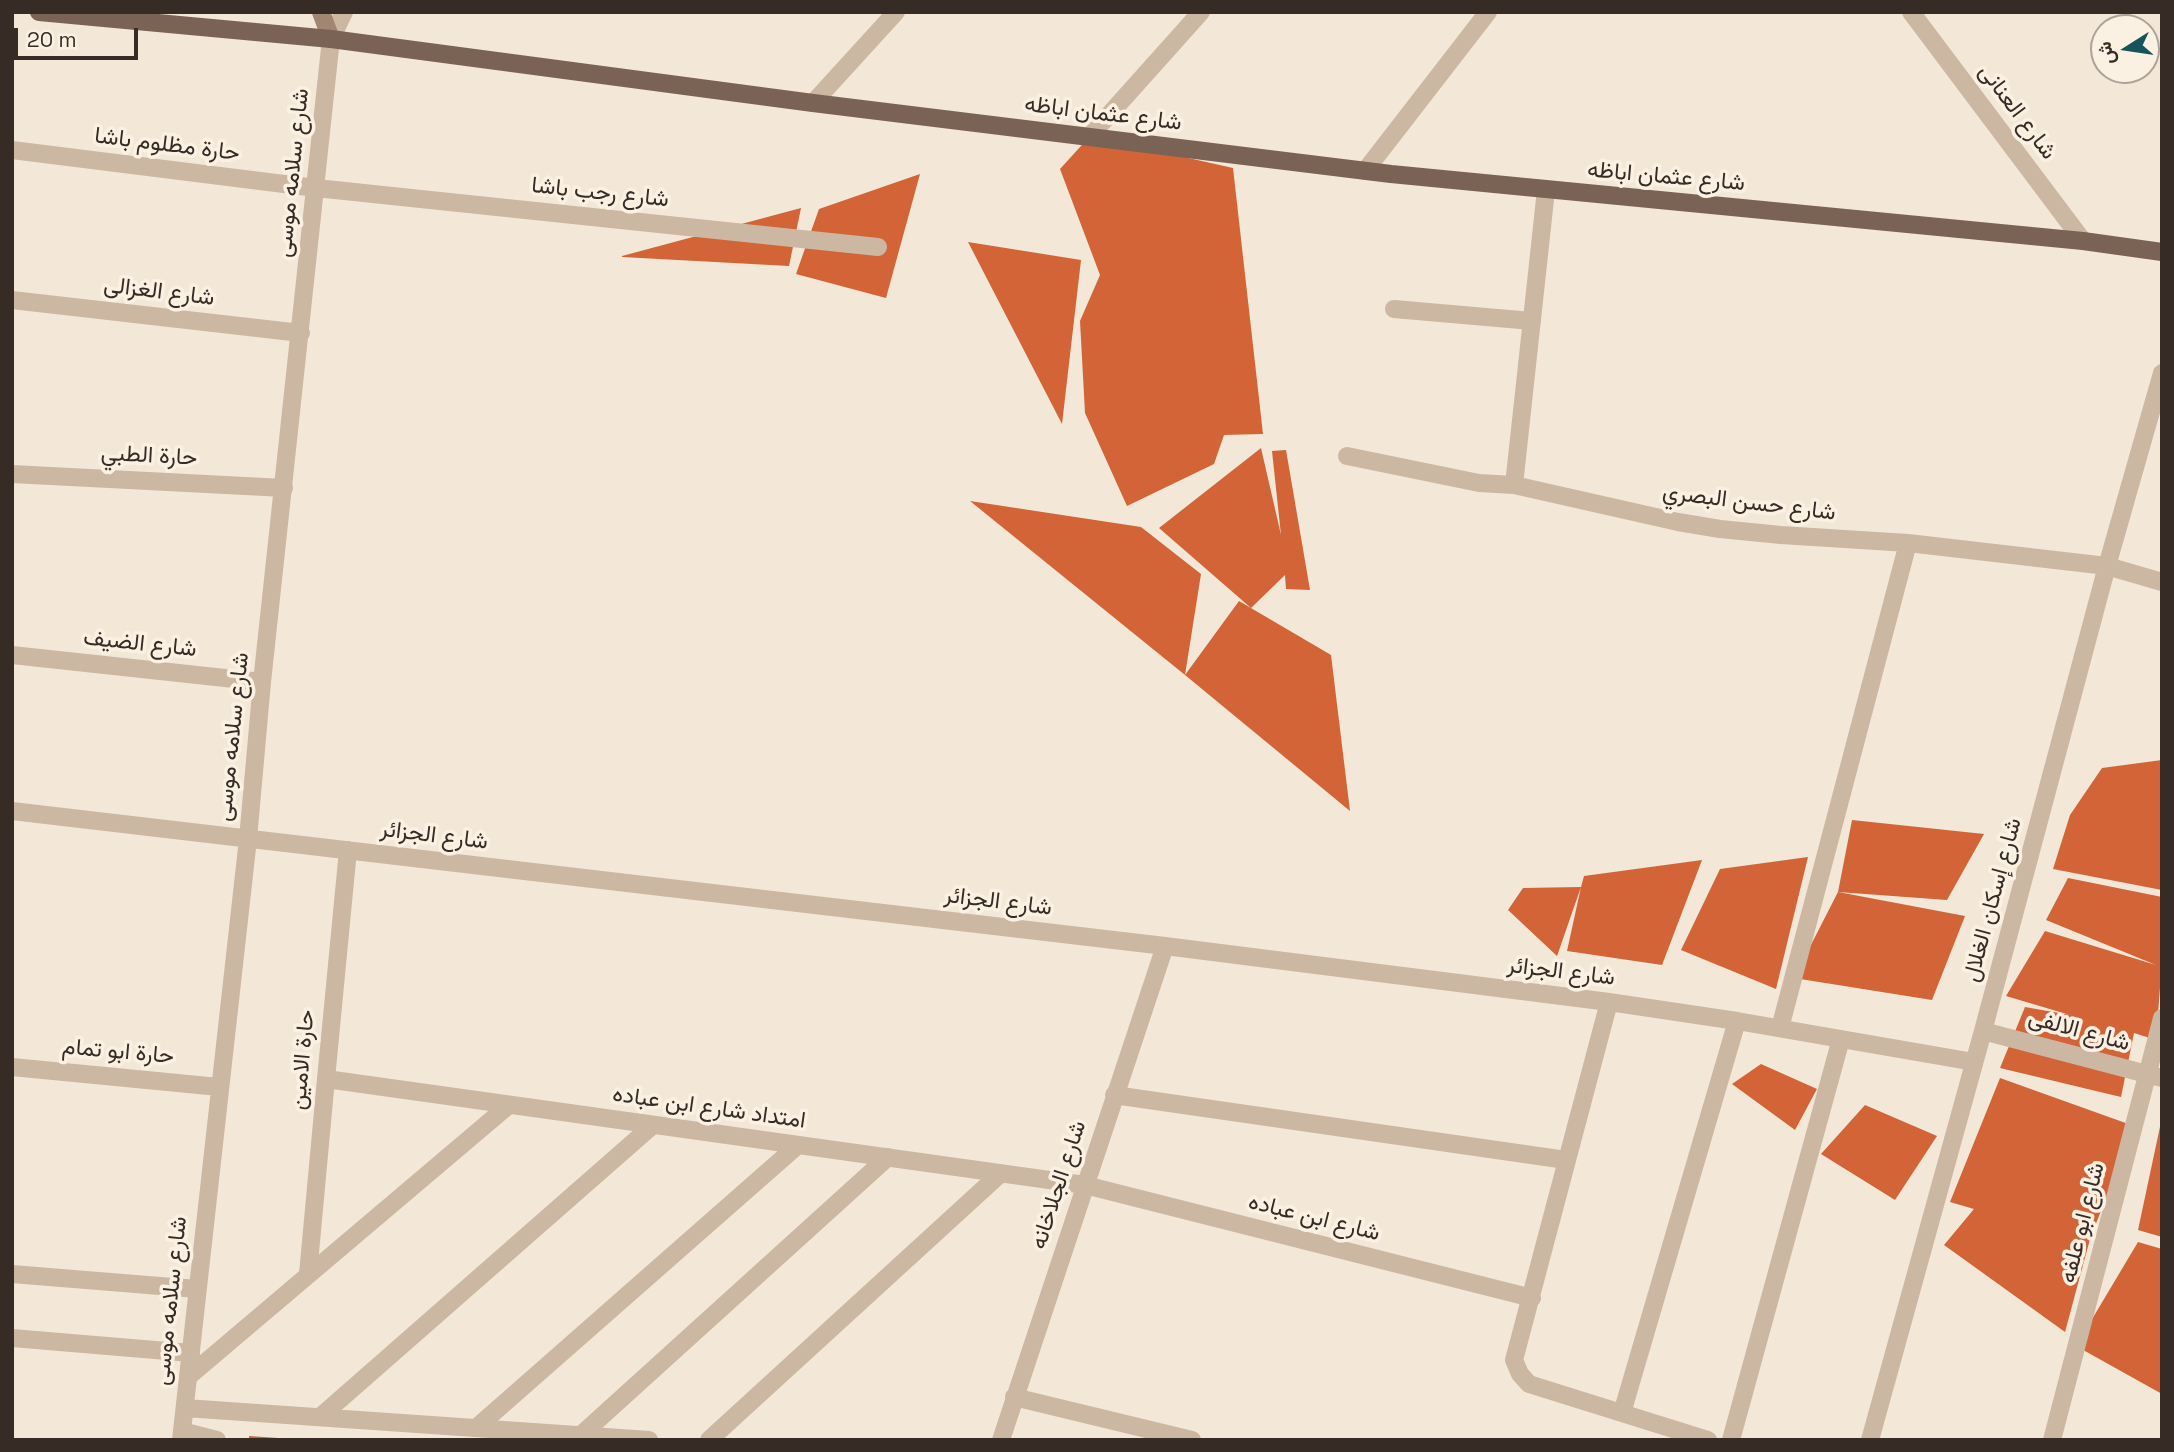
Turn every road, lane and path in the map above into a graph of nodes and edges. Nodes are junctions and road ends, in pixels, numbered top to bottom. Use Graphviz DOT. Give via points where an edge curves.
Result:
graph roads {
  1 [pos="39,12"];
  2 [pos="321,12"];
  3 [pos="344,12"];
  4 [pos="896,12"];
  5 [pos="1201,12"];
  6 [pos="1488,12"];
  7 [pos="1911,12"];
  8 [pos="331,39"];
  9 [pos="813,103"];
  10 [pos="1090,136"];
  11 [pos="12,150"];
  12 [pos="1365,171"];
  13 [pos="316,188"];
  14 [pos="1546,190"];
  15 [pos="2083,241"];
  16 [pos="878,247"];
  17 [pos="2162,252"];
  18 [pos="12,300"];
  19 [pos="1394,309"];
  20 [pos="1532,321"];
  21 [pos="301,333"];
  22 [pos="2162,373"];
  23 [pos="1347,456"];
  24 [pos="12,474"];
  25 [pos="1514,485"];
  26 [pos="284,488"];
  27 [pos="1908,543"];
  28 [pos="2107,566"];
  29 [pos="2162,582"];
  30 [pos="12,654"];
  31 [pos="262,682"];
  32 [pos="12,811"];
  33 [pos="248,839"];
  34 [pos="348,850"];
  35 [pos="1165,946"];
  36 [pos="1609,1002"];
  37 [pos="2162,1018"];
  38 [pos="1737,1021"];
  39 [pos="1780,1028"];
  40 [pos="1983,1031"];
  41 [pos="1841,1039"];
  42 [pos="1974,1062"];
  43 [pos="12,1067"];
  44 [pos="2155,1076"];
  45 [pos="326,1079"];
  46 [pos="219,1087"];
  47 [pos="1114,1094"];
  48 [pos="509,1105"];
  49 [pos="653,1125"];
  50 [pos="798,1145"];
  51 [pos="888,1157"];
  52 [pos="1566,1160"];
  53 [pos="1001,1173"];
  54 [pos="1085,1185"];
  55 [pos="12,1274"];
  56 [pos="308,1274"];
  57 [pos="197,1289"];
  58 [pos="1532,1298"];
  59 [pos="12,1338"];
  60 [pos="191,1353"];
  61 [pos="188,1377"];
  62 [pos="1014,1397"];
  63 [pos="185,1408"];
  64 [pos="1622,1413"];
  65 [pos="320,1417"];
  66 [pos="476,1428"];
  67 [pos="581,1435"];
  68 [pos="182,1436"];
  69 [pos="217,1440"];
  70 [pos="649,1440"];
  71 [pos="709,1440"];
  72 [pos="1001,1440"];
  73 [pos="1192,1440"];
  74 [pos="1708,1440"];
  75 [pos="1731,1440"];
  76 [pos="1870,1440"];
  77 [pos="2052,1440"];
  1 -- 8 [label="main road, شارع عثمان اباظه"];
  2 -- 8 [label="main road"];
  3 -- 8 [label="street, شارع سلامه موسى"];
  4 -- 9 [label="street"];
  5 -- 10 [label="street"];
  6 -- 12 [label="street"];
  7 -- 15 [label="street, شارع العنانى"];
  8 -- 9 [label="main road, شارع عثمان اباظه"];
  8 -- 13 [label="street, شارع سلامه موسى"];
  9 -- 10 [label="main road, شارع عثمان اباظه"];
  10 -- 12 [label="main road, شارع عثمان اباظه"];
  11 -- 13 [label="street, حارة مظلوم باشا"];
  12 -- 14 [label="main road, شارع عثمان اباظه"];
  13 -- 16 [label="street, شارع رجب باشا"];
  13 -- 21 [label="street, شارع سلامه موسى"];
  14 -- 15 [label="main road, شارع عثمان اباظه"];
  14 -- 20 [label="street"];
  15 -- 17 [label="main road, شارع عثمان اباظه"];
  18 -- 21 [label="street, شارع الغزالى"];
  19 -- 20 [label="street"];
  20 -- 25 [label="street"];
  21 -- 26 [label="street, شارع سلامه موسى"];
  22 -- 28 [label="street, شارع إسكان الغلال"];
  23 -- 25 [label="street, شارع حسن البصري" via="1479,483"];
  24 -- 26 [label="street, حارة الطبي"];
  25 -- 27 [label="street, شارع حسن البصري" via="1720,529"];
  26 -- 31 [label="street, شارع سلامه موسى"];
  27 -- 28 [label="street, شارع حسن البصري"];
  27 -- 39 [label="street"];
  28 -- 29 [label="street, شارع حسن البصري"];
  28 -- 40 [label="street, شارع إسكان الغلال"];
  30 -- 31 [label="street, شارع الضيف"];
  31 -- 33 [label="street, شارع سلامه موسى"];
  32 -- 33 [label="street, شارع الجزائر"];
  33 -- 34 [label="street, شارع الجزائر"];
  33 -- 46 [label="street, شارع سلامه موسى"];
  34 -- 35 [label="street, شارع الجزائر"];
  34 -- 45 [label="street, حارة الامين"];
  35 -- 36 [label="street, شارع الجزائر"];
  35 -- 47 [label="street, شارع الجلاخانه"];
  36 -- 38 [label="street, شارع الجزائر"];
  36 -- 52 [label="street"];
  37 -- 44 [label="street, شارع ابو علفه"];
  38 -- 39 [label="street, شارع الجزائر"];
  38 -- 64 [label="street"];
  39 -- 41 [label="street, شارع الجزائر"];
  40 -- 42 [label="street, شارع إسكان الغلال"];
  40 -- 44 [label="street, شارع الالفى"];
  41 -- 42 [label="street, شارع الجزائر"];
  41 -- 75 [label="street"];
  42 -- 76 [label="street, شارع إسكان الغلال"];
  43 -- 46 [label="street, حارة ابو تمام"];
  44 -- 77 [label="street, شارع ابو علفه"];
  45 -- 48 [label="street, امتداد شارع ابن عباده"];
  45 -- 56 [label="street, حارة الامين"];
  46 -- 57 [label="street, شارع سلامه موسى"];
  47 -- 52 [label="street"];
  47 -- 54 [label="street, شارع الجلاخانه"];
  48 -- 49 [label="street, امتداد شارع ابن عباده"];
  48 -- 56 [label="street"];
  49 -- 50 [label="street, امتداد شارع ابن عباده"];
  49 -- 65 [label="street"];
  50 -- 51 [label="street, امتداد شارع ابن عباده"];
  50 -- 66 [label="street"];
  51 -- 53 [label="street, امتداد شارع ابن عباده"];
  51 -- 67 [label="street"];
  52 -- 58 [label="street"];
  53 -- 54 [label="street, امتداد شارع ابن عباده"];
  53 -- 71 [label="street"];
  54 -- 58 [label="street, شارع ابن عباده"];
  54 -- 62 [label="street, شارع الجلاخانه"];
  55 -- 57 [label="street"];
  56 -- 61 [label="street"];
  57 -- 60 [label="street, شارع سلامه موسى"];
  58 -- 64 [label="street" via="1514,1360 1520,1374 1529,1384"];
  59 -- 60 [label="street"];
  60 -- 61 [label="street, شارع سلامه موسى"];
  61 -- 63 [label="street, شارع سلامه موسى"];
  62 -- 72 [label="street, شارع الجلاخانه"];
  62 -- 73 [label="street"];
  63 -- 65 [label="street"];
  63 -- 68 [label="street, شارع سلامه موسى"];
  64 -- 74 [label="street"];
  65 -- 66 [label="street"];
  66 -- 67 [label="street"];
  67 -- 70 [label="street"];
  68 -- 69 [label="street"];
}
